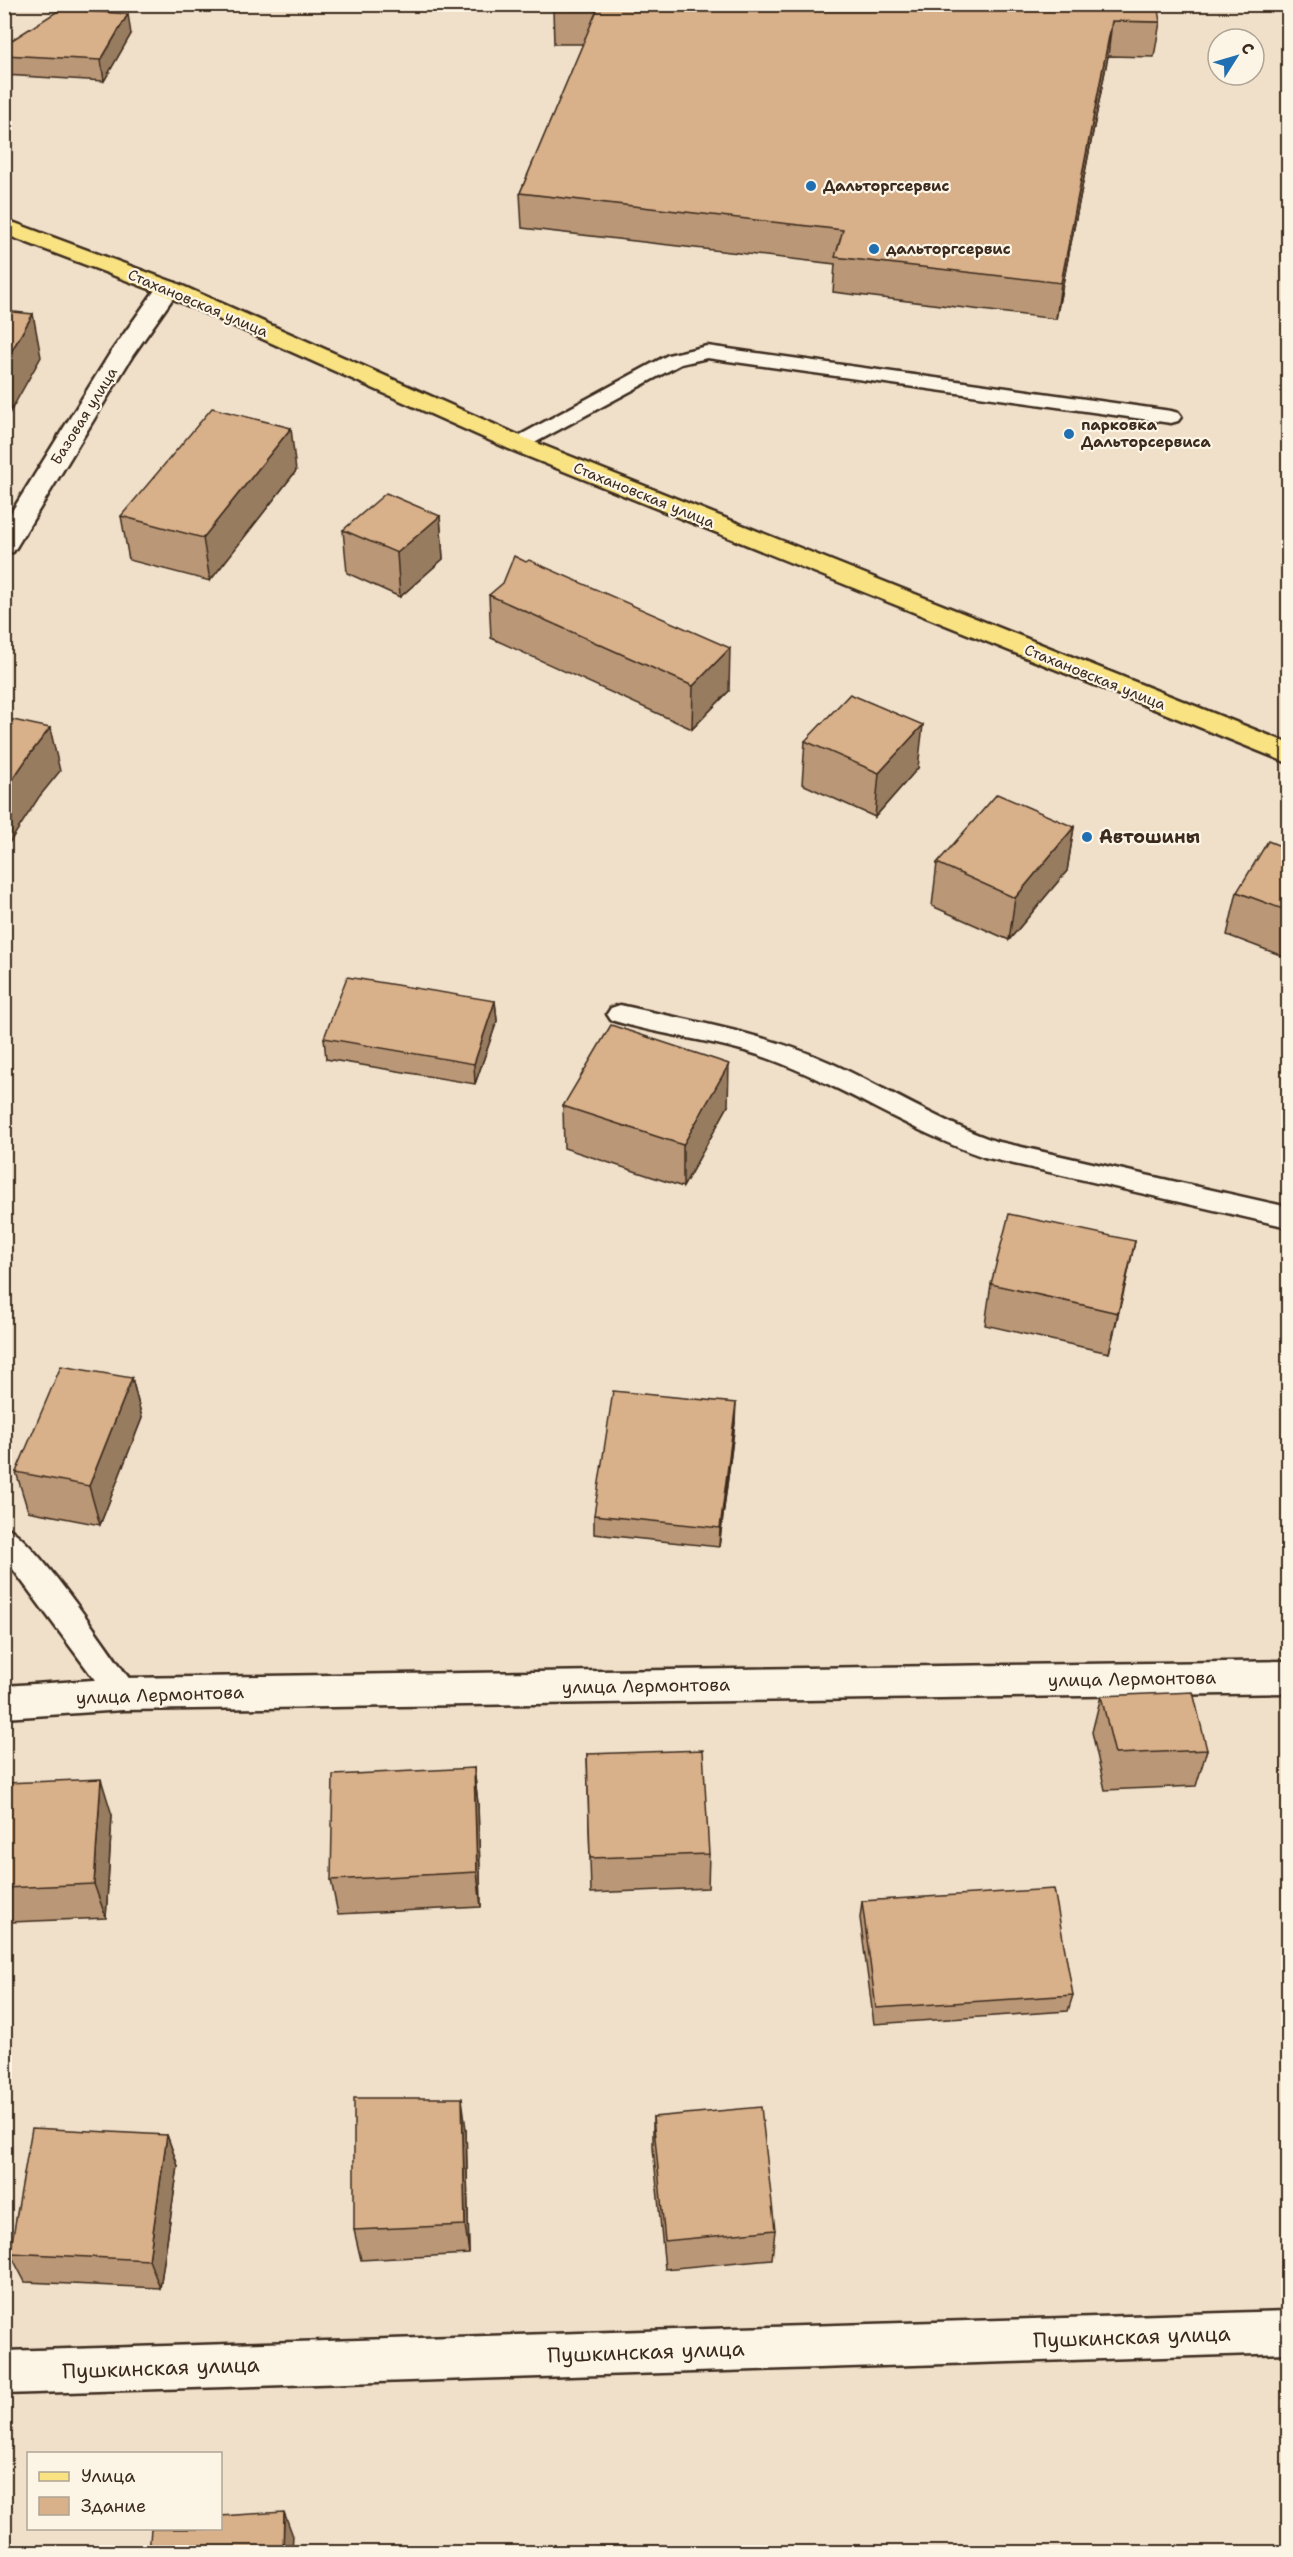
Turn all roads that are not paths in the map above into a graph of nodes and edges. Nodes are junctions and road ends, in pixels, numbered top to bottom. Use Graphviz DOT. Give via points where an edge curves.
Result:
graph roads {
  1 [pos="4,226"];
  2 [pos="168,288"];
  3 [pos="1171,417"];
  4 [pos="518,444"];
  5 [pos="4,546"];
  6 [pos="1288,754"];
  7 [pos="620,1014"];
  8 [pos="1288,1217"];
  9 [pos="4,1538"];
  10 [pos="1288,1677"];
  11 [pos="123,1694"];
  12 [pos="4,1702"];
  13 [pos="1288,2331"];
  14 [pos="4,2373"];
  1 -- 2 [label="main road, Стахановская улица"];
  2 -- 4 [label="main road, Стахановская улица"];
  2 -- 5 [label="street, Базовая улица" via="121,355"];
  3 -- 4 [label="lane" via="707,352 675,359"];
  4 -- 6 [label="main road, Стахановская улица"];
  7 -- 8 [label="lane" via="770,1049 821,1069 950,1135 993,1150"];
  9 -- 11 [label="lane" via="25,1559"];
  10 -- 11 [label="street, улица Лермонтова"];
  11 -- 12 [label="street, улица Лермонтова"];
  13 -- 14 [label="street, Пушкинская улица"];
}
